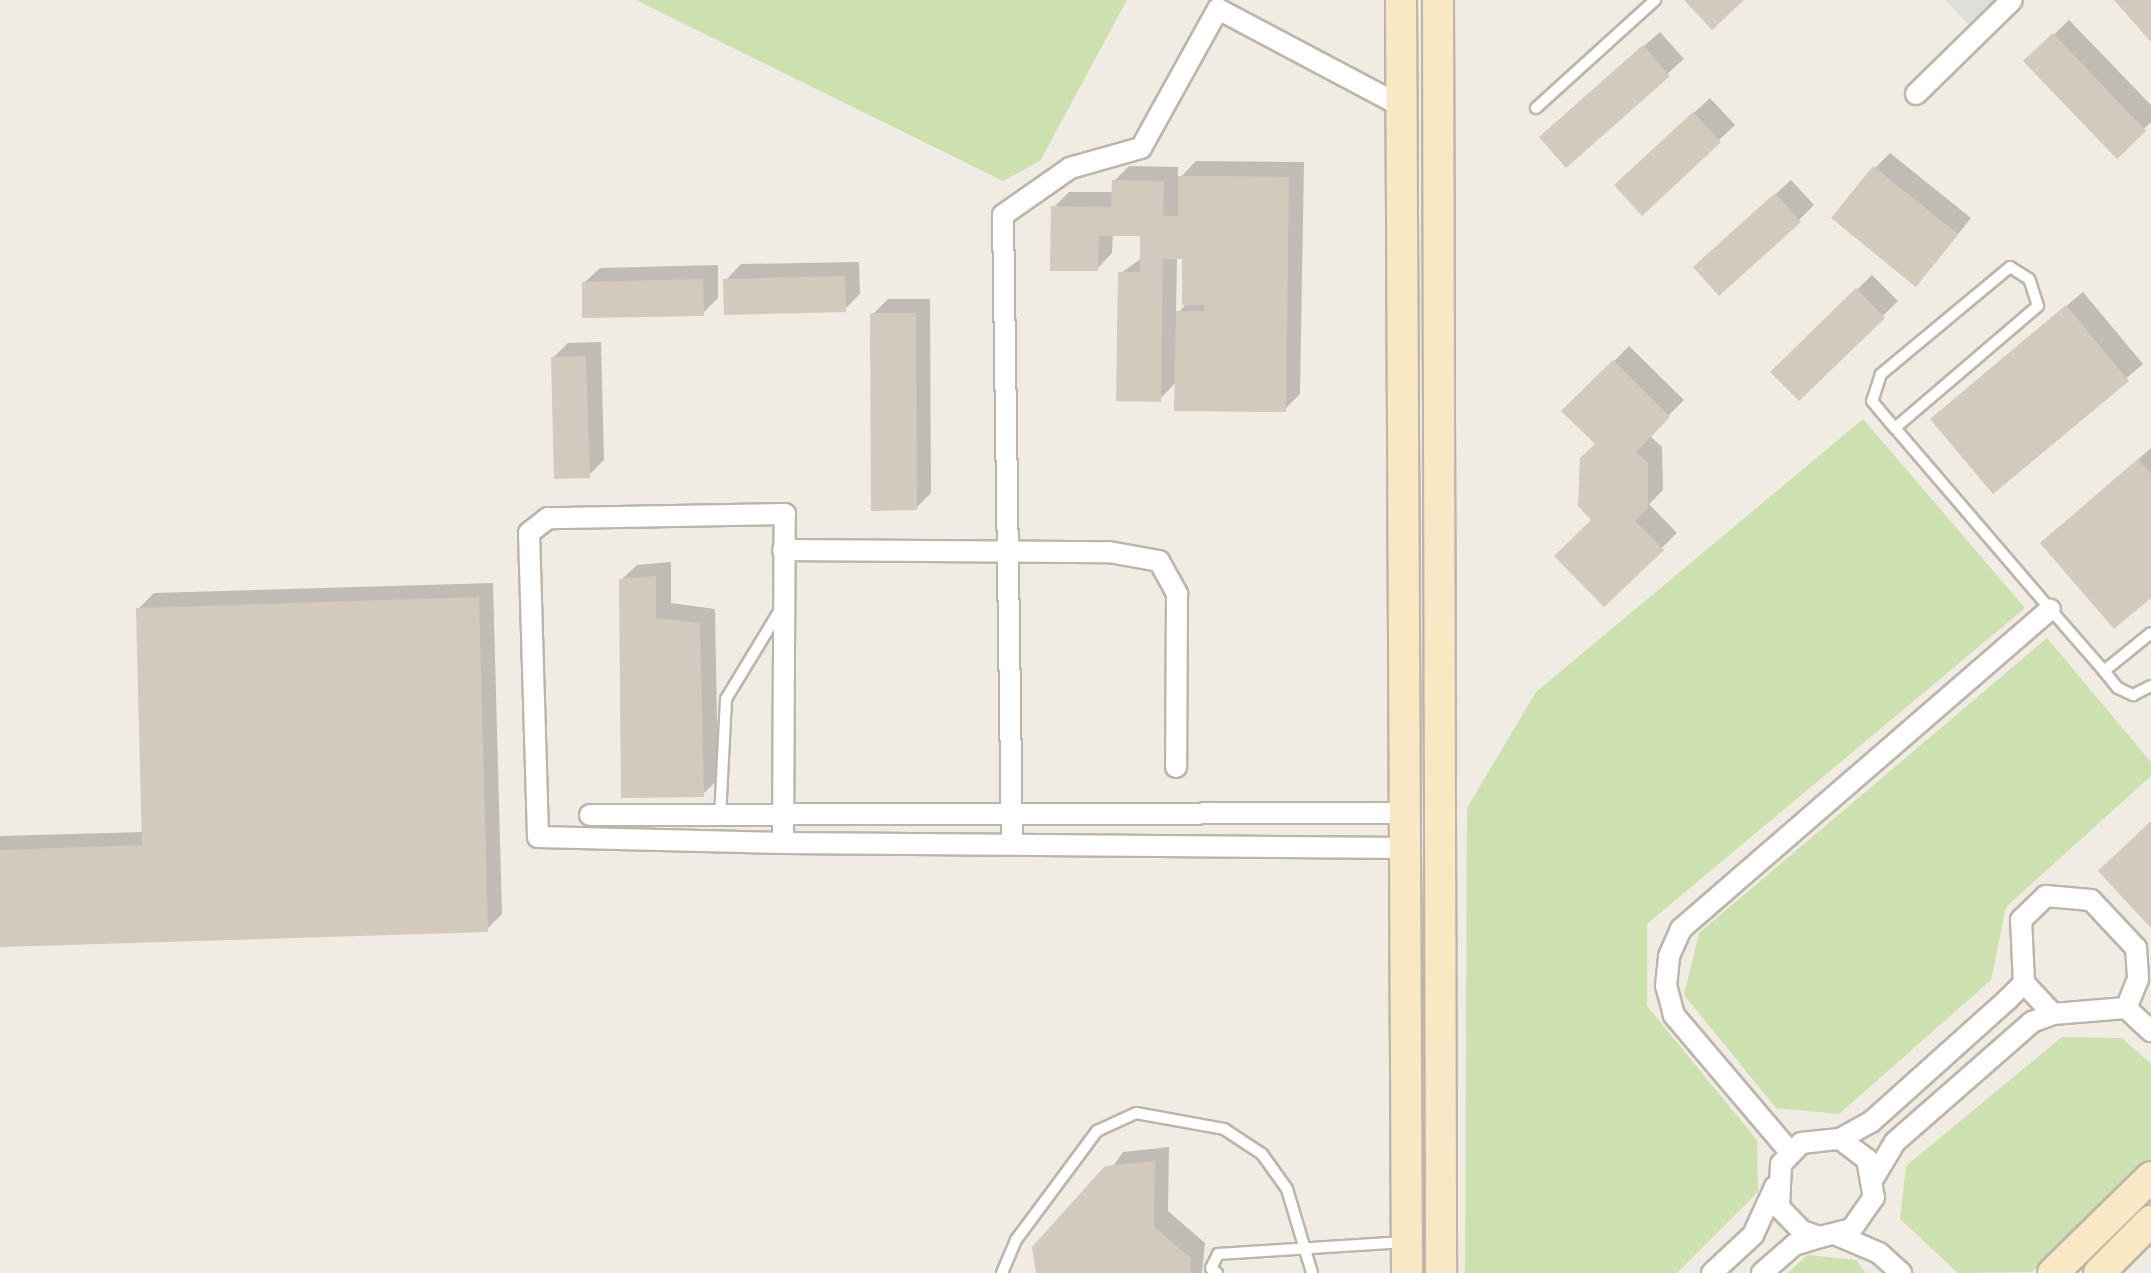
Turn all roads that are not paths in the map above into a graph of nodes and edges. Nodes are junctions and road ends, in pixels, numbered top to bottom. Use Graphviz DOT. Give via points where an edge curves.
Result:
graph roads {
  1 [pos="1402,0"];
  2 [pos="1438,0"];
  3 [pos="1656,0"];
  4 [pos="2012,0"];
  5 [pos="1916,94"];
  6 [pos="1401,106"];
  7 [pos="1536,108"];
  8 [pos="1895,428"];
  9 [pos="783,550"];
  10 [pos="1005,553"];
  11 [pos="782,607"];
  12 [pos="2050,609"];
  13 [pos="2151,633"];
  14 [pos="2104,672"];
  15 [pos="2151,686"];
  16 [pos="1176,768"];
  17 [pos="782,812"];
  18 [pos="1011,812"];
  19 [pos="1404,813"];
  20 [pos="590,814"];
  21 [pos="720,819"];
  22 [pos="784,843"];
  23 [pos="1012,844"];
  24 [pos="1404,848"];
  25 [pos="2024,983"];
  26 [pos="2126,1008"];
  27 [pos="2052,1014"];
  28 [pos="2151,1031"];
  29 [pos="1840,1139"];
  30 [pos="1790,1152"];
  31 [pos="1874,1177"];
  32 [pos="2151,1177"];
  33 [pos="1776,1180"];
  34 [pos="1869,1211"];
  35 [pos="2151,1221"];
  36 [pos="1829,1236"];
  37 [pos="1308,1249"];
  38 [pos="1406,1258"];
  39 [pos="1898,1271"];
  40 [pos="1002,1273"];
  41 [pos="1217,1273"];
  42 [pos="1312,1273"];
  43 [pos="1441,1273"];
  44 [pos="1712,1273"];
  45 [pos="1762,1273"];
  46 [pos="2053,1273"];
  47 [pos="2099,1273"];
  1 -- 6 [label="main road"];
  2 -- 43 [label="main road"];
  3 -- 7 [label="lane"];
  4 -- 5 [label="street"];
  6 -- 10 [label="street" via="1218,9 1141,148 1070,168 1003,216"];
  6 -- 19 [label="main road"];
  8 -- 8 [label="lane" via="1872,401 1881,374 2010,268 2029,279 2038,306"];
  8 -- 12 [label="lane"];
  9 -- 10 [label="street"];
  9 -- 11 [label="street"];
  9 -- 22 [label="street" via="784,514 548,518 529,533 538,837"];
  10 -- 16 [label="street" via="1140,554 1170,574 1177,594"];
  10 -- 18 [label="street"];
  11 -- 17 [label="street"];
  11 -- 21 [label="lane" via="726,699"];
  12 -- 14 [label="lane"];
  12 -- 30 [label="street" via="1681,929 1668,971 1674,1015"];
  13 -- 14 [label="lane"];
  14 -- 15 [label="lane" via="2133,695"];
  17 -- 18 [label="street"];
  17 -- 21 [label="street"];
  17 -- 22 [label="street"];
  18 -- 19 [label="street"];
  18 -- 23 [label="street"];
  19 -- 24 [label="main road"];
  20 -- 21 [label="street"];
  22 -- 23 [label="street"];
  23 -- 24 [label="street"];
  24 -- 38 [label="main road"];
  25 -- 26 [label="street" via="2021,920 2046,896 2092,900 2136,948 2138,979"];
  25 -- 27 [label="street"];
  25 -- 29 [label="street" via="1871,1122"];
  26 -- 27 [label="street"];
  26 -- 28 [label="street"];
  27 -- 31 [label="street" via="2032,1022 1896,1142"];
  29 -- 30 [label="street" via="1820,1138"];
  29 -- 31 [label="street" via="1867,1159"];
  30 -- 33 [label="street"];
  31 -- 34 [label="street"];
  32 -- 46 [label="main road"];
  33 -- 36 [label="street" via="1789,1221"];
  33 -- 44 [label="street" via="1764,1218"];
  34 -- 36 [label="street"];
  34 -- 39 [label="street"];
  35 -- 47 [label="main road"];
  36 -- 39 [label="street"];
  36 -- 45 [label="street" via="1794,1245"];
  37 -- 38 [label="lane"];
  37 -- 40 [label="lane" via="1286,1189 1262,1154 1224,1129 1136,1112 1097,1131 1016,1240"];
  37 -- 41 [label="lane" via="1218,1254 1212,1268"];
  37 -- 42 [label="lane"];
}
